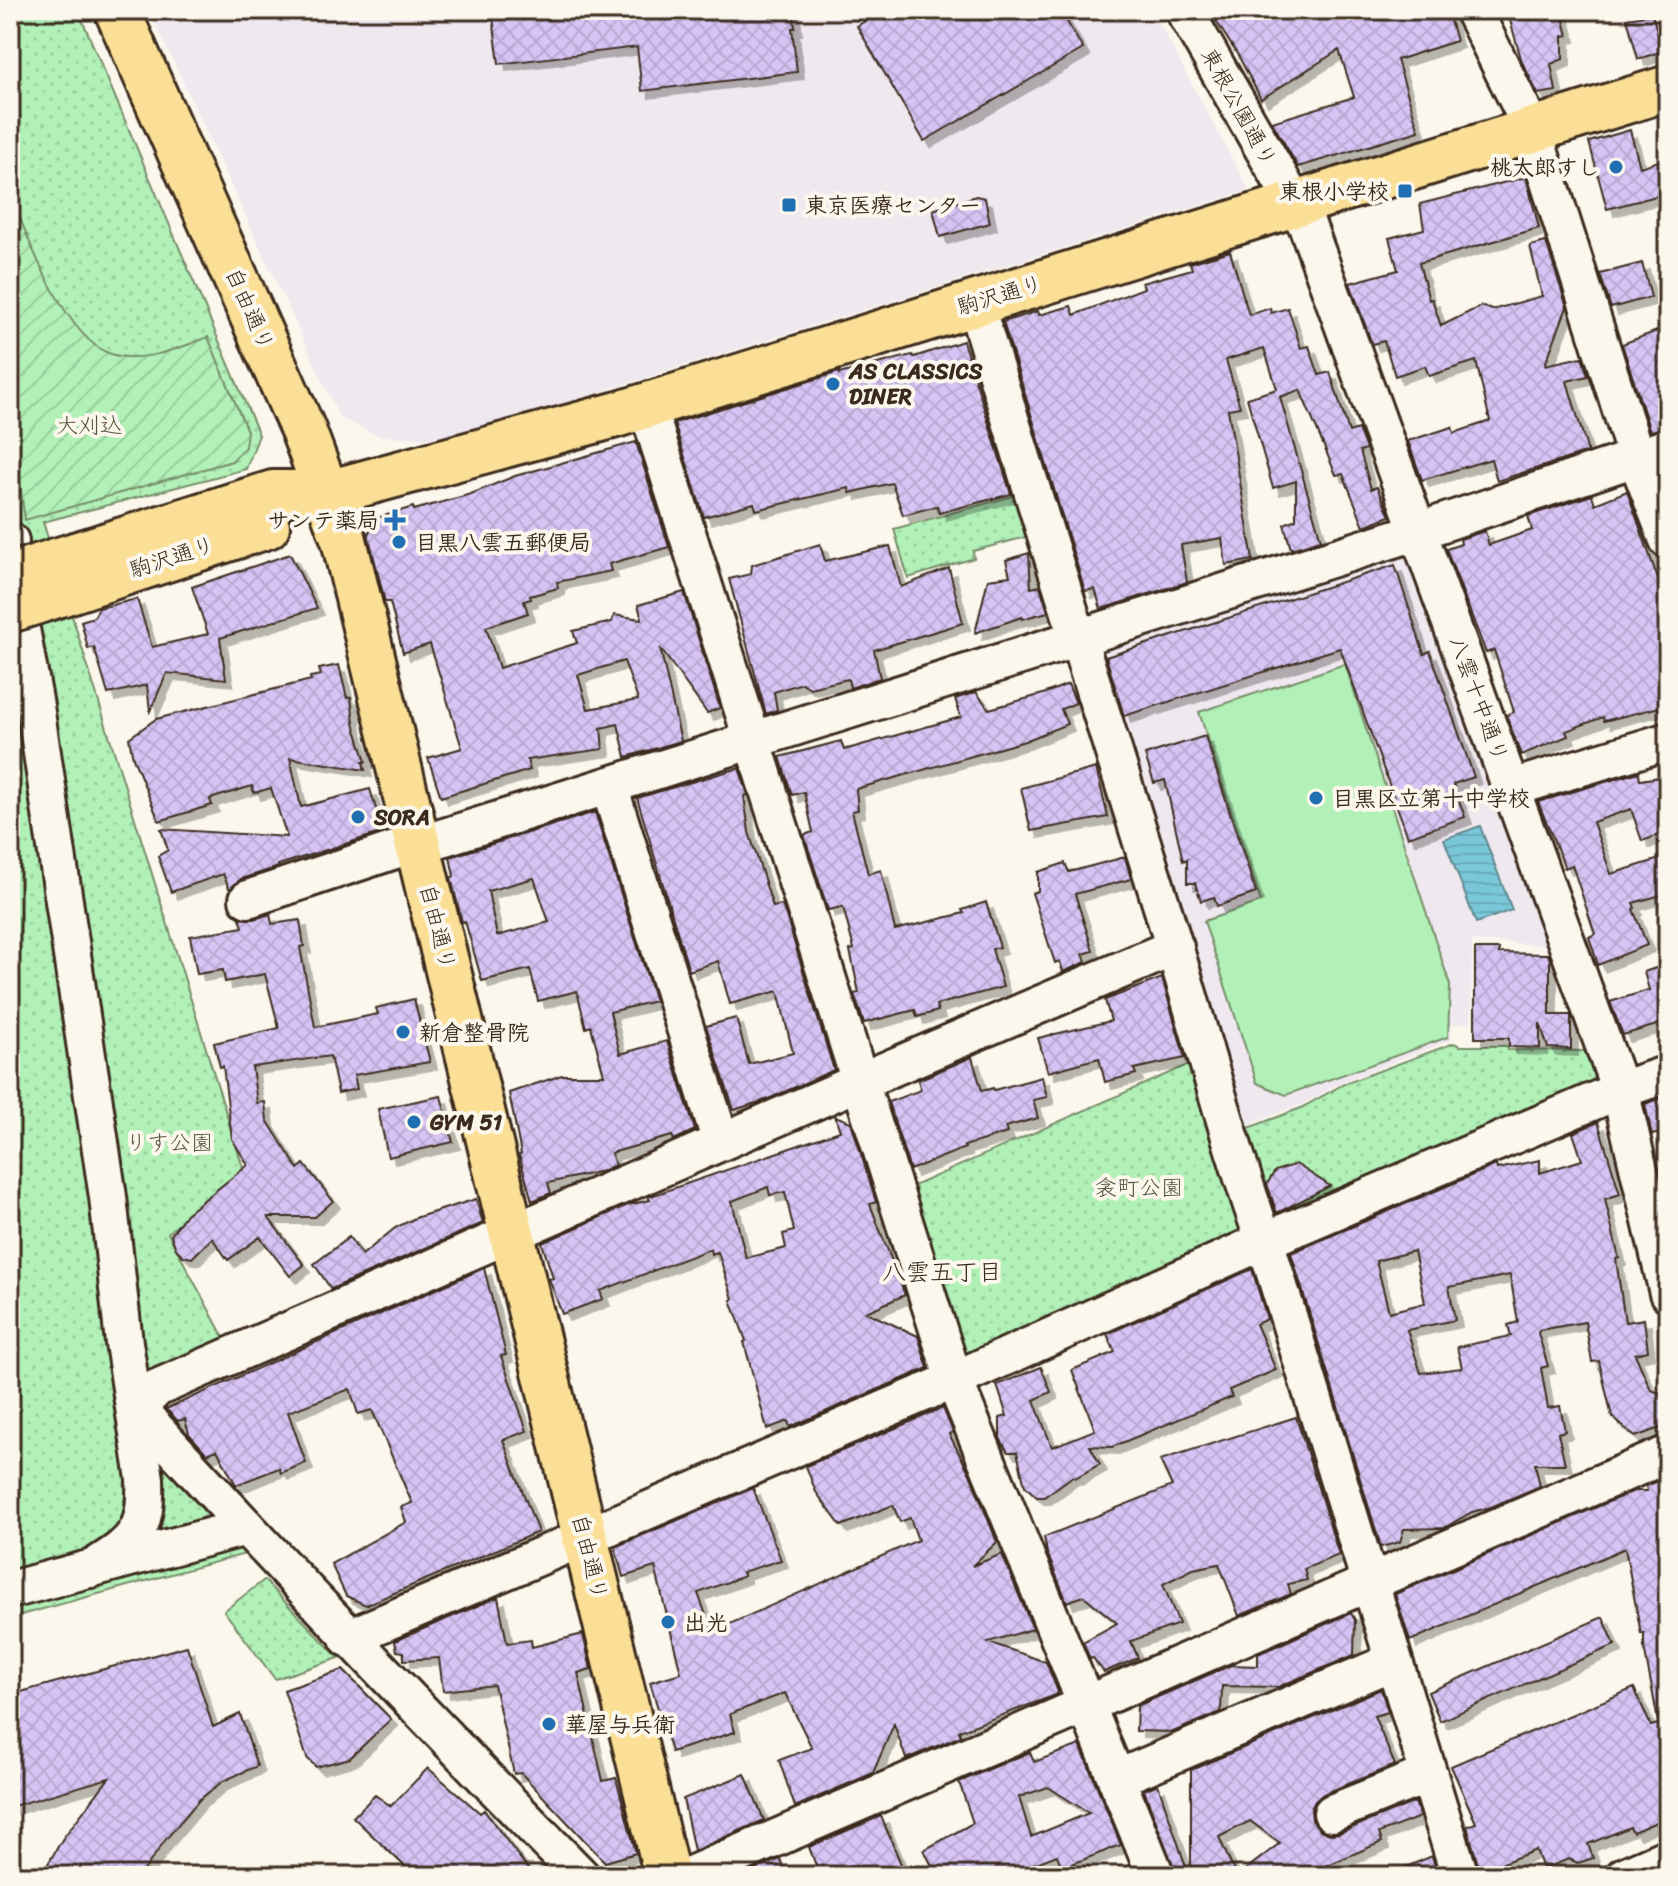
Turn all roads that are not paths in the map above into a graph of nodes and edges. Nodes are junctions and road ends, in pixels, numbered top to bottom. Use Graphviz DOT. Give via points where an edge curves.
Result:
graph roads {
  1 [pos="117,10"];
  2 [pos="1184,10"];
  3 [pos="1473,10"];
  4 [pos="1668,88"];
  5 [pos="1533,131"];
  6 [pos="1294,204"];
  7 [pos="975,302"];
  8 [pos="643,406"];
  9 [pos="1652,452"];
  10 [pos="328,493"];
  11 [pos="1419,531"];
  12 [pos="1668,540"];
  13 [pos="10,576"];
  14 [pos="61,577"];
  15 [pos="15,619"];
  16 [pos="1079,638"];
  17 [pos="1668,741"];
  18 [pos="754,742"];
  19 [pos="609,786"];
  20 [pos="1512,788"];
  21 [pos="418,844"];
  22 [pos="248,899"];
  23 [pos="1175,947"];
  24 [pos="1668,1074"];
  25 [pos="861,1081"];
  26 [pos="1620,1090"];
  27 [pos="721,1142"];
  28 [pos="512,1234"];
  29 [pos="1264,1241"];
  30 [pos="1668,1293"];
  31 [pos="954,1380"];
  32 [pos="1668,1454"];
  33 [pos="240,1520"];
  34 [pos="585,1536"];
  35 [pos="91,1569"];
  36 [pos="1370,1581"];
  37 [pos="10,1590"];
  38 [pos="348,1638"];
  39 [pos="1394,1661"];
  40 [pos="1085,1706"];
  41 [pos="1429,1774"];
  42 [pos="1116,1779"];
  43 [pos="1332,1813"];
  44 [pos="1668,1857"];
  45 [pos="581,1876"];
  46 [pos="667,1876"];
  47 [pos="688,1876"];
  48 [pos="1156,1876"];
  49 [pos="1460,1876"];
  50 [pos="1624,1876"];
  1 -- 10 [label="main road, 自由通り"];
  2 -- 6 [label="street, 東根公園通り"];
  3 -- 5 [label="street"];
  4 -- 5 [label="main road, 駒沢通り"];
  5 -- 6 [label="main road, 駒沢通り"];
  5 -- 9 [label="street"];
  6 -- 7 [label="main road, 駒沢通り"];
  6 -- 11 [label="street, 八雲十中通り" via="1307,225"];
  7 -- 8 [label="main road, 駒沢通り"];
  7 -- 16 [label="street"];
  8 -- 10 [label="main road, 駒沢通り"];
  8 -- 18 [label="street"];
  9 -- 11 [label="street"];
  9 -- 12 [label="street"];
  10 -- 14 [label="main road, 駒沢通り" via="273,493"];
  10 -- 21 [label="main road, 自由通り"];
  11 -- 16 [label="street"];
  11 -- 20 [label="street, 八雲十中通り"];
  13 -- 14 [label="main road, 駒沢通り, bridge"];
  14 -- 15 [label="main road, 駒沢通り, bridge"];
  15 -- 35 [label="street" via="42,750 145,1479 138,1533"];
  16 -- 18 [label="street"];
  16 -- 23 [label="street"];
  17 -- 20 [label="street"];
  18 -- 19 [label="street"];
  18 -- 25 [label="street"];
  19 -- 21 [label="street"];
  19 -- 27 [label="street"];
  20 -- 26 [label="street, 八雲十中通り"];
  21 -- 22 [label="street"];
  21 -- 28 [label="main road, 自由通り"];
  23 -- 25 [label="street"];
  23 -- 29 [label="street"];
  24 -- 26 [label="street"];
  25 -- 27 [label="street"];
  25 -- 31 [label="street"];
  26 -- 29 [label="street"];
  26 -- 30 [label="street, 八雲十中通り"];
  27 -- 28 [label="street"];
  28 -- 33 [label="street" via="149,1395 142,1409 145,1417"];
  28 -- 34 [label="main road, 自由通り"];
  29 -- 31 [label="street"];
  29 -- 36 [label="street"];
  31 -- 34 [label="street"];
  31 -- 40 [label="street"];
  32 -- 36 [label="street"];
  33 -- 35 [label="street"];
  33 -- 38 [label="street"];
  34 -- 38 [label="street"];
  34 -- 46 [label="main road, 自由通り"];
  35 -- 37 [label="street"];
  36 -- 39 [label="street"];
  36 -- 40 [label="street"];
  38 -- 45 [label="street"];
  39 -- 41 [label="street"];
  39 -- 42 [label="street"];
  40 -- 42 [label="street"];
  40 -- 47 [label="street"];
  41 -- 43 [label="street"];
  41 -- 49 [label="street"];
  42 -- 48 [label="street"];
  44 -- 50 [label="street"];
}
